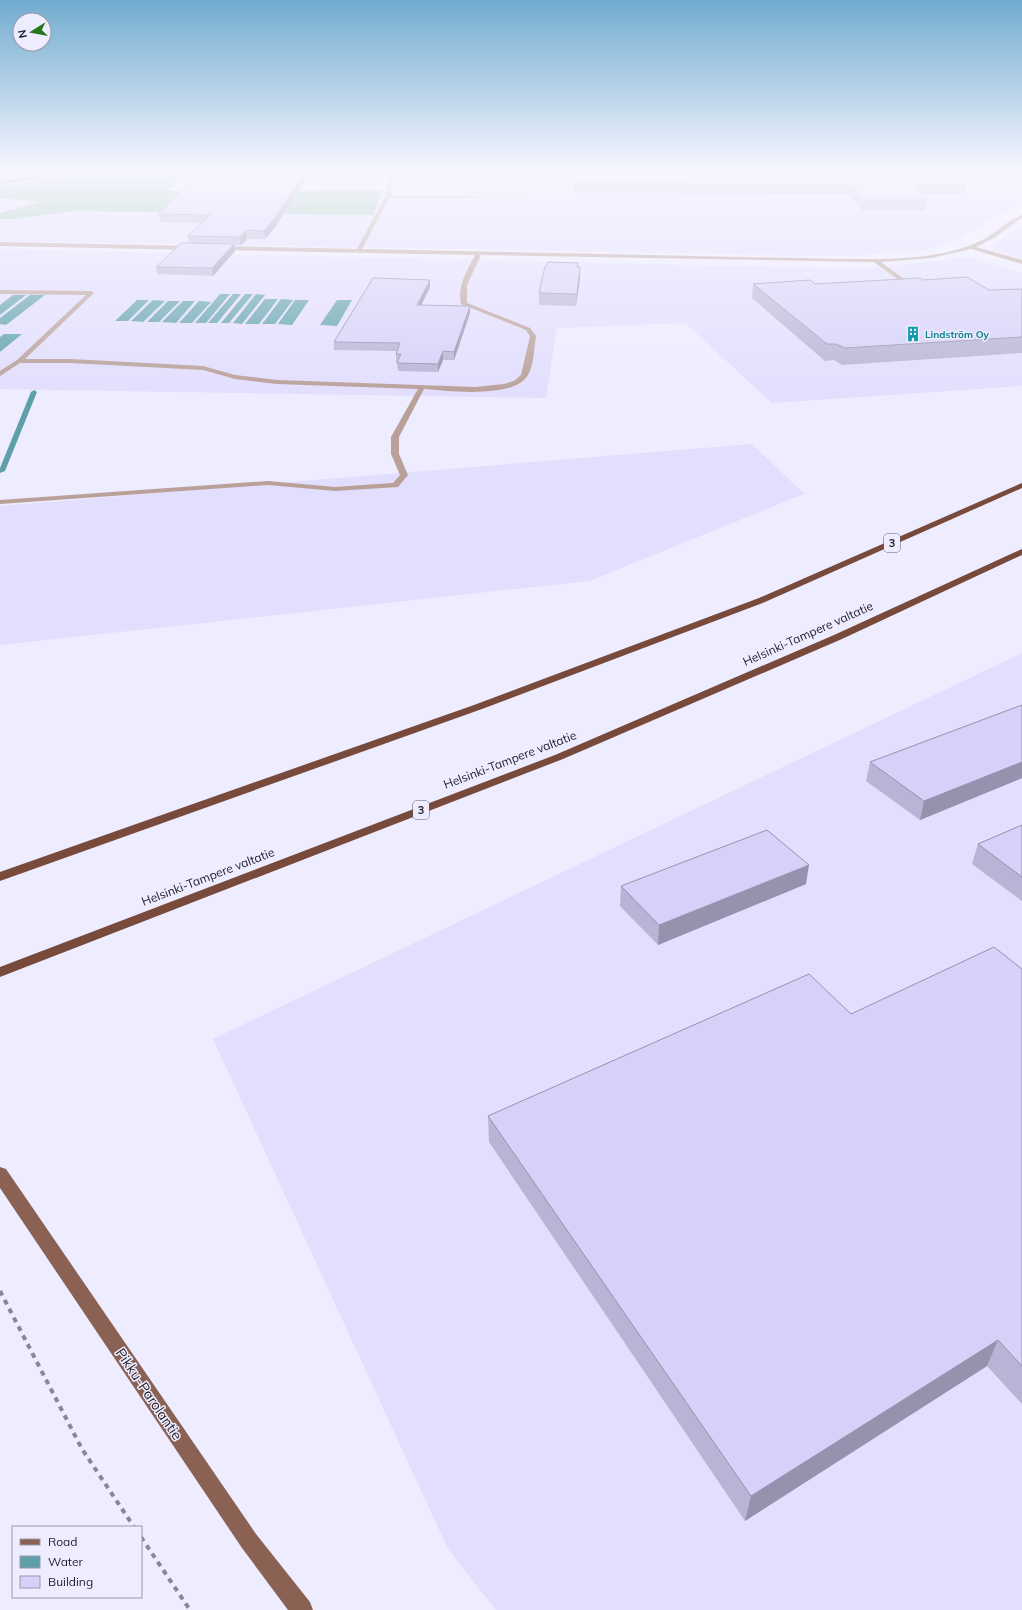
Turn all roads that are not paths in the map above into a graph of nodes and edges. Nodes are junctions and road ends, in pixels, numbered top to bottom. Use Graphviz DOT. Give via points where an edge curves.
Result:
graph roads {
  1 [pos="105,246"];
  2 [pos="361,246"];
  3 [pos="970,247"];
  4 [pos="196,248"];
  5 [pos="212,248"];
  6 [pos="359,251"];
  7 [pos="479,253"];
  8 [pos="875,260"];
  9 [pos="1022,262"];
  10 [pos="903,281"];
  11 [pos="0,292"];
  12 [pos="19,361"];
  13 [pos="0,374"];
  14 [pos="422,387"];
  15 [pos="1022,485"];
  16 [pos="0,502"];
  17 [pos="1022,552"];
  18 [pos="0,877"];
  19 [pos="0,972"];
  20 [pos="0,1174"];
  21 [pos="302,1610"];
  1 -- 4 [label="street"];
  2 -- 6 [label="street"];
  3 -- 8 [label="street" via="922,257"];
  3 -- 9 [label="street"];
  5 -- 6 [label="street"];
  6 -- 7 [label="street"];
  7 -- 8 [label="street"];
  7 -- 14 [label="street" via="462,287 464,304 528,329 533,336 525,375 518,382 502,387"];
  8 -- 10 [label="street"];
  11 -- 12 [label="street" via="91,294"];
  12 -- 13 [label="street"];
  12 -- 14 [label="street" via="203,368 235,377 277,382"];
  14 -- 16 [label="street" via="395,437 395,454 404,475 395,485 335,489 268,483"];
  15 -- 18 [label="highway, 3" via="762,600 471,710"];
  17 -- 19 [label="highway, Helsinki-Tampere valtatie / 3" via="838,637 559,757"];
  20 -- 21 [label="main road, Pikku-Parolantie" via="249,1541"];
}
